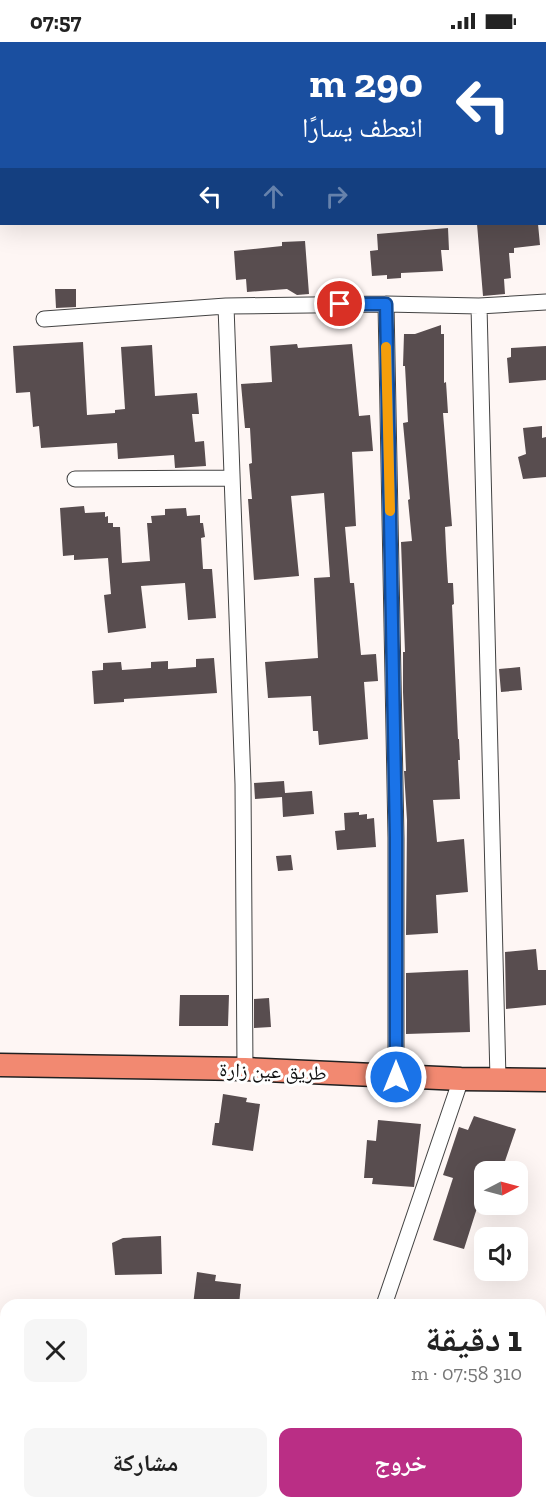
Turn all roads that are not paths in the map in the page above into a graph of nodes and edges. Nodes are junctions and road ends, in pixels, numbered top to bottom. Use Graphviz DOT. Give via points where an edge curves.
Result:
graph roads {
  1 [pos="546,302"];
  2 [pos="386,304"];
  3 [pos="226,306"];
  4 [pos="479,306"];
  5 [pos="44,319"];
  6 [pos="231,478"];
  7 [pos="75,479"];
  8 [pos="0,1065"];
  9 [pos="244,1070"];
  10 [pos="396,1077"];
  11 [pos="461,1079"];
  12 [pos="498,1079"];
  13 [pos="546,1080"];
  14 [pos="386,1299"];
  1 -- 4 [label="street"];
  2 -- 3 [label="street"];
  2 -- 4 [label="street"];
  2 -- 10 [label="street" via="396,826"];
  3 -- 5 [label="street"];
  3 -- 6 [label="street"];
  4 -- 12 [label="street"];
  6 -- 7 [label="street"];
  6 -- 9 [label="street" via="243,784"];
  8 -- 9 [label="main road, طريق عين زارة"];
  9 -- 10 [label="main road, طريق عين زارة"];
  10 -- 11 [label="main road, طريق عين زارة"];
  11 -- 12 [label="main road, طريق عين زارة"];
  11 -- 14 [label="street"];
  12 -- 13 [label="main road, طريق عين زارة"];
}
